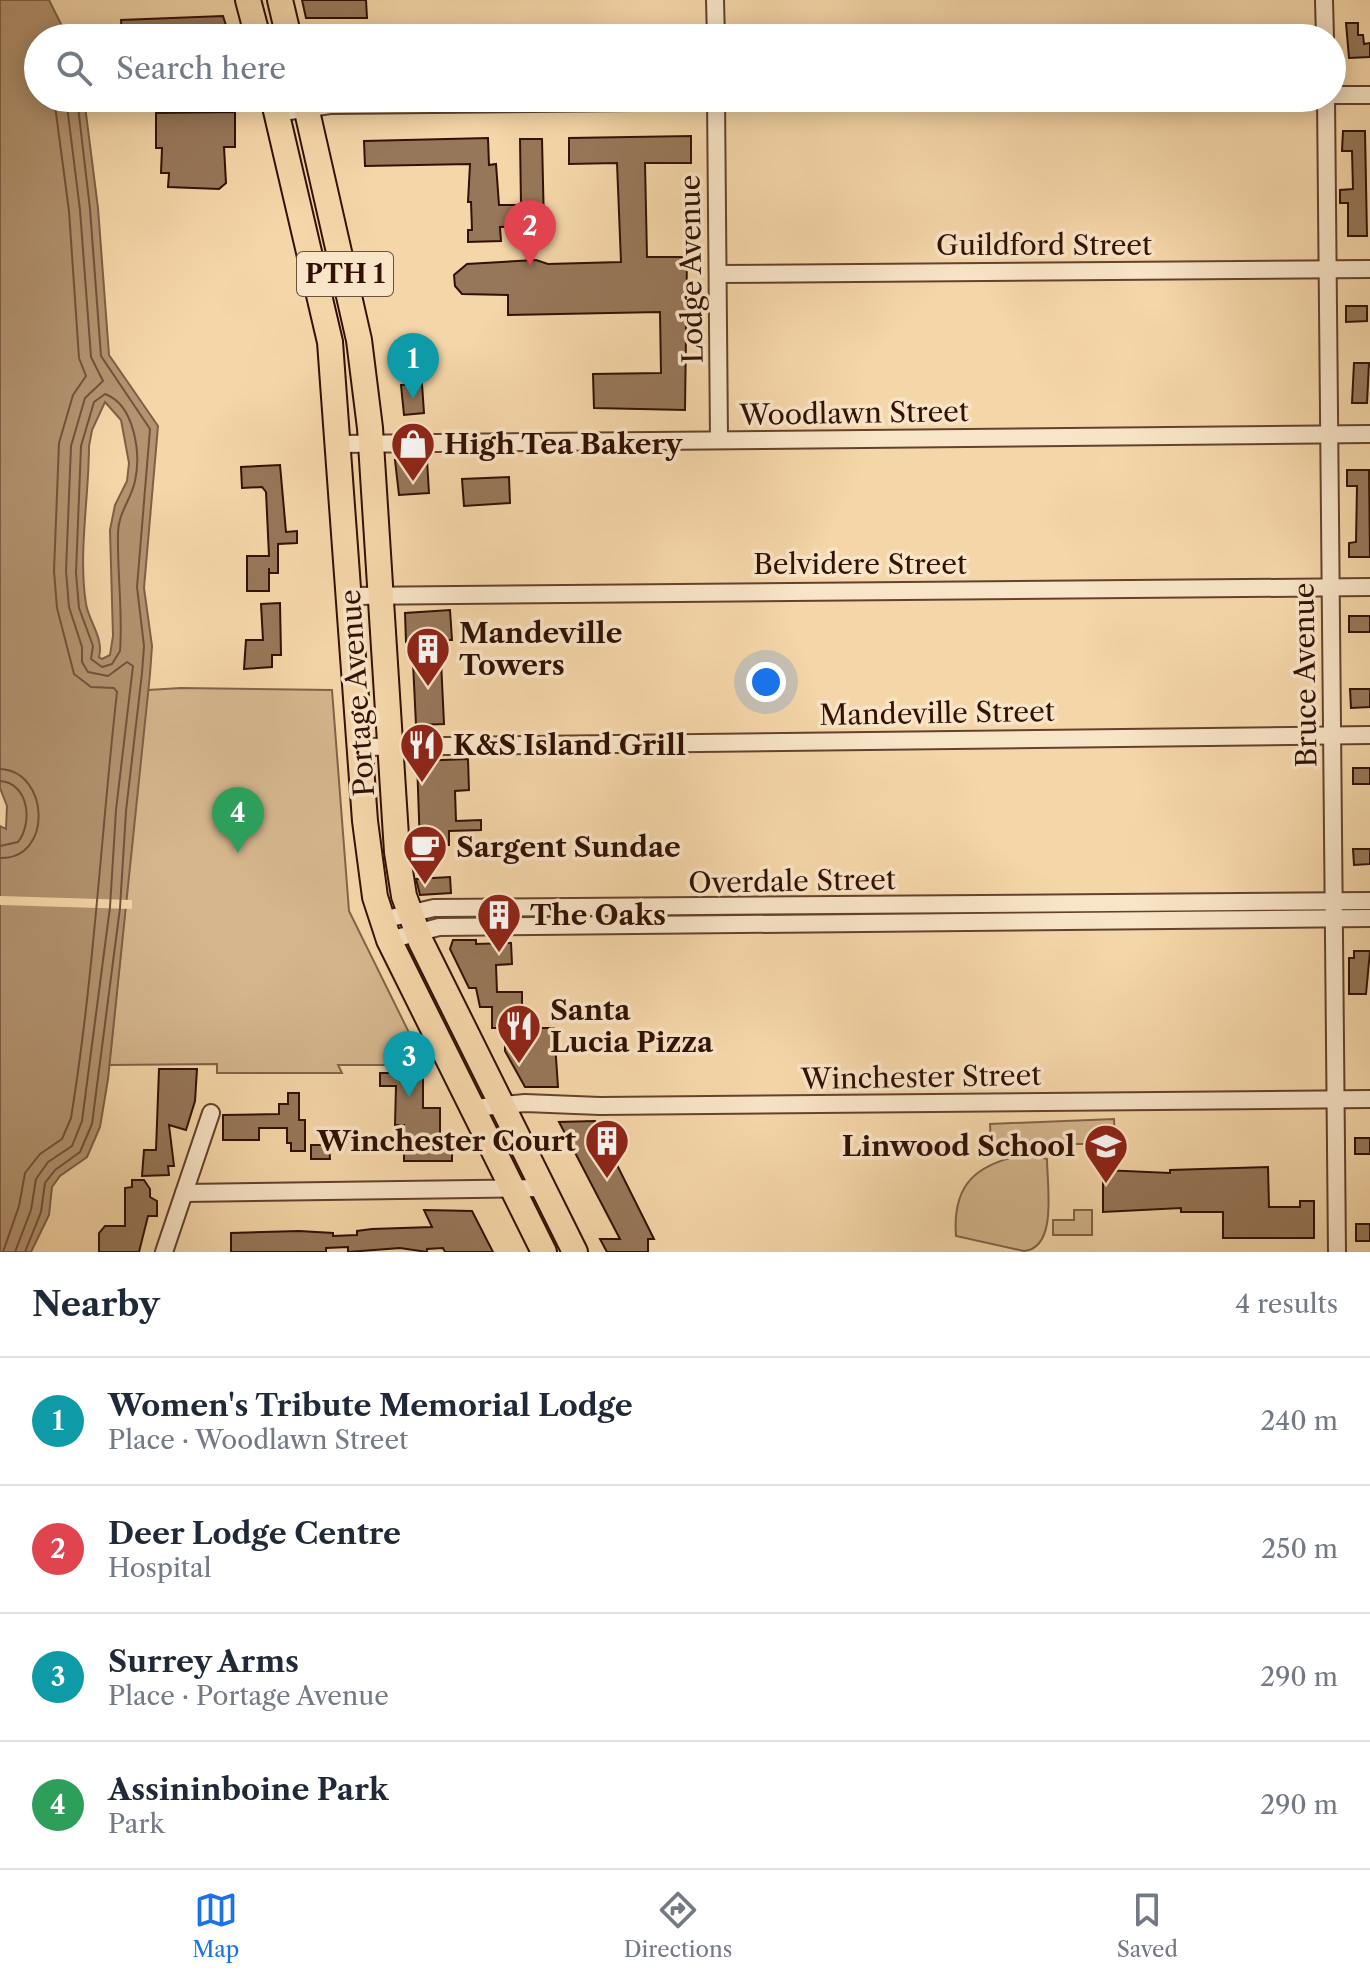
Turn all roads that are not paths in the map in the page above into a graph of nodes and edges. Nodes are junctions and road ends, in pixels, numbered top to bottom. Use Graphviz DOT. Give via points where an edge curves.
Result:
graph roads {
  1 [pos="248,0"];
  2 [pos="280,0"];
  3 [pos="715,0"];
  4 [pos="1324,0"];
  5 [pos="254,24"];
  6 [pos="286,24"];
  7 [pos="716,24"];
  8 [pos="1325,24"];
  9 [pos="1346,95"];
  10 [pos="1370,95"];
  11 [pos="275,112"];
  12 [pos="307,112"];
  13 [pos="716,112"];
  14 [pos="1326,112"];
  15 [pos="1327,269"];
  16 [pos="1370,269"];
  17 [pos="718,274"];
  18 [pos="1329,434"];
  19 [pos="1370,434"];
  20 [pos="719,440"];
  21 [pos="370,442"];
  22 [pos="339,444"];
  23 [pos="1330,587"];
  24 [pos="1370,587"];
  25 [pos="380,595"];
  26 [pos="350,596"];
  27 [pos="1332,735"];
  28 [pos="1370,735"];
  29 [pos="391,745"];
  30 [pos="360,747"];
  31 [pos="1333,901"];
  32 [pos="1370,901"];
  33 [pos="916,914"];
  34 [pos="1370,918"];
  35 [pos="1334,919"];
  36 [pos="413,921"];
  37 [pos="385,930"];
  38 [pos="1335,1099"];
  39 [pos="1370,1099"];
  40 [pos="503,1107"];
  41 [pos="473,1108"];
  42 [pos="211,1113"];
  43 [pos="511,1188"];
  44 [pos="543,1188"];
  45 [pos="184,1193"];
  46 [pos="164,1252"];
  47 [pos="544,1252"];
  48 [pos="575,1252"];
  49 [pos="1337,1252"];
  1 -- 5 [label="highway"];
  2 -- 6 [label="highway"];
  3 -- 7 [label="street"];
  4 -- 8 [label="street"];
  9 -- 10 [label="street"];
  11 -- 22 [label="highway, Portage Avenue / PTH 1" via="326,322"];
  12 -- 21 [label="highway, Portage Avenue / PTH 1" via="359,340"];
  13 -- 17 [label="street, Lodge Avenue"];
  14 -- 15 [label="street, Bruce Avenue"];
  15 -- 16 [label="street, Guildford Street"];
  15 -- 17 [label="street, Guildford Street"];
  15 -- 18 [label="street, Bruce Avenue"];
  17 -- 20 [label="street, Lodge Avenue"];
  18 -- 19 [label="street, Woodlawn Street"];
  18 -- 20 [label="street, Woodlawn Street"];
  18 -- 23 [label="street, Bruce Avenue"];
  20 -- 21 [label="street, Woodlawn Street"];
  21 -- 22 [label="street, Woodlawn Street"];
  21 -- 25 [label="highway, Portage Avenue / PTH 1"];
  22 -- 26 [label="highway, Portage Avenue / PTH 1"];
  23 -- 24 [label="street, Belvidere Street"];
  23 -- 25 [label="street, Belvidere Street"];
  23 -- 27 [label="street, Bruce Avenue"];
  25 -- 26 [label="street, Belvidere Street"];
  25 -- 29 [label="highway, Portage Avenue / PTH 1"];
  26 -- 30 [label="highway, Portage Avenue / PTH 1"];
  27 -- 28 [label="street, Mandeville Street"];
  27 -- 29 [label="street, Mandeville Street"];
  27 -- 31 [label="street, Bruce Avenue"];
  29 -- 30 [label="street, Mandeville Street"];
  29 -- 36 [label="highway, Portage Avenue / PTH 1" via="397,852"];
  30 -- 37 [label="highway, Portage Avenue / PTH 1" via="368,858"];
  31 -- 32 [label="street, Overdale Street"];
  31 -- 33 [label="street, Overdale Street"];
  31 -- 35 [label="street, Bruce Avenue"];
  33 -- 35 [label="street, Overdale Street"];
  33 -- 36 [label="street, Overdale Street" via="439,927"];
  34 -- 35 [label="street, Overdale Street"];
  35 -- 38 [label="street, Bruce Avenue"];
  36 -- 37 [label="street, Overdale Street"];
  36 -- 40 [label="highway, Portage Avenue / PTH 1"];
  37 -- 41 [label="highway, Portage Avenue / PTH 1"];
  38 -- 39 [label="street, Winchester Street"];
  38 -- 40 [label="street, Winchester Street"];
  38 -- 49 [label="street, Bruce Avenue"];
  40 -- 41 [label="street, Winchester Street"];
  40 -- 44 [label="highway, Portage Avenue / PTH 1"];
  41 -- 43 [label="highway, Portage Avenue / PTH 1"];
  42 -- 45 [label="street"];
  43 -- 44 [label="street"];
  43 -- 45 [label="street"];
  43 -- 47 [label="highway, Portage Avenue / PTH 1"];
  44 -- 48 [label="highway, Portage Avenue / PTH 1"];
  45 -- 46 [label="street"];
}
